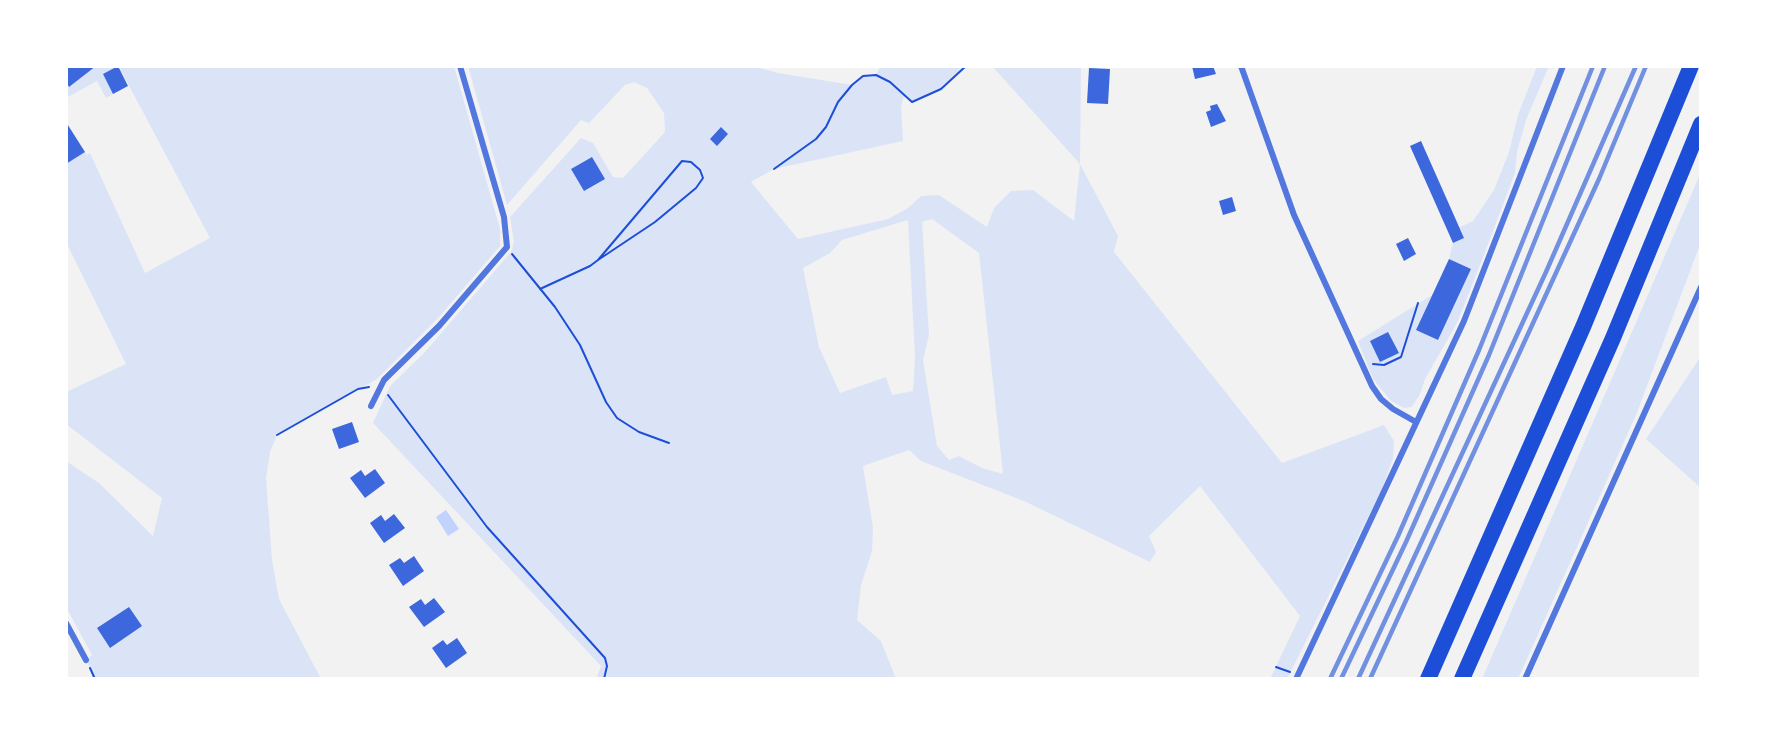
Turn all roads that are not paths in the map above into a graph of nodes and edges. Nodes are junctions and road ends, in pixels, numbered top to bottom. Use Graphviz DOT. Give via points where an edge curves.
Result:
graph roads {
  1 [pos="460,66"];
  2 [pos="1241,66"];
  3 [pos="1563,66"];
  4 [pos="1691,66"];
  5 [pos="1701,124"];
  6 [pos="1701,287"];
  7 [pos="371,406"];
  8 [pos="1416,422"];
  9 [pos="66,623"];
  10 [pos="86,660"];
  11 [pos="1297,677"];
  12 [pos="1428,679"];
  13 [pos="1462,679"];
  14 [pos="1525,679"];
  1 -- 7 [label="street" via="504,217 507,247 439,326 384,380"];
  2 -- 8 [label="street" via="1294,215 1361,363 1381,399"];
  3 -- 8 [label="street" via="1468,310"];
  4 -- 12 [label="highway" via="1574,349"];
  5 -- 13 [label="highway" via="1613,338"];
  6 -- 14 [label="street"];
  8 -- 11 [label="street"];
  9 -- 10 [label="street"];
}
